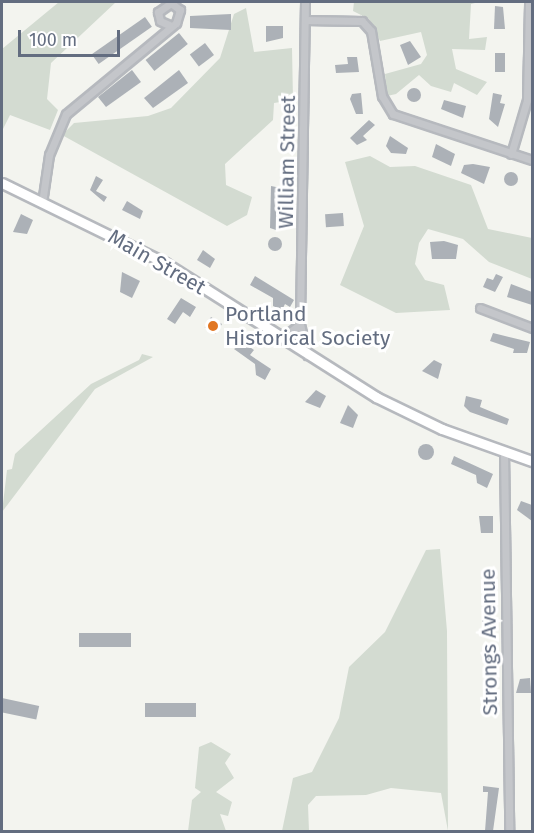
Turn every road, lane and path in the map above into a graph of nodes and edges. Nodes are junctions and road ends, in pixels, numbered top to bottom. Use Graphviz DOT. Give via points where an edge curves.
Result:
graph roads {
  1 [pos="305,2"];
  2 [pos="529,2"];
  3 [pos="305,20"];
  4 [pos="170,25"];
  5 [pos="530,100"];
  6 [pos="511,154"];
  7 [pos="532,160"];
  8 [pos="2,183"];
  9 [pos="42,203"];
  10 [pos="480,308"];
  11 [pos="300,324"];
  12 [pos="532,328"];
  13 [pos="281,339"];
  14 [pos="307,356"];
  15 [pos="504,451"];
  16 [pos="532,461"];
  17 [pos="509,831"];
  1 -- 3 [label="street, William Street"];
  2 -- 5 [label="street"];
  3 -- 6 [label="street" via="362,21 371,31 382,96 393,114"];
  3 -- 11 [label="street, William Street"];
  4 -- 9 [label="street" via="66,114 49,155"];
  5 -- 6 [label="street"];
  6 -- 7 [label="street"];
  8 -- 9 [label="main road, Main Street"];
  9 -- 13 [label="main road, Main Street" via="165,262"];
  10 -- 12 [label="street"];
  11 -- 13 [label="street"];
  11 -- 14 [label="street, William Street"];
  13 -- 14 [label="main road, Main Street"];
  14 -- 15 [label="main road, Main Street" via="405,412"];
  15 -- 16 [label="main road, Main Street"];
  15 -- 17 [label="street, Strongs Avenue"];
}
